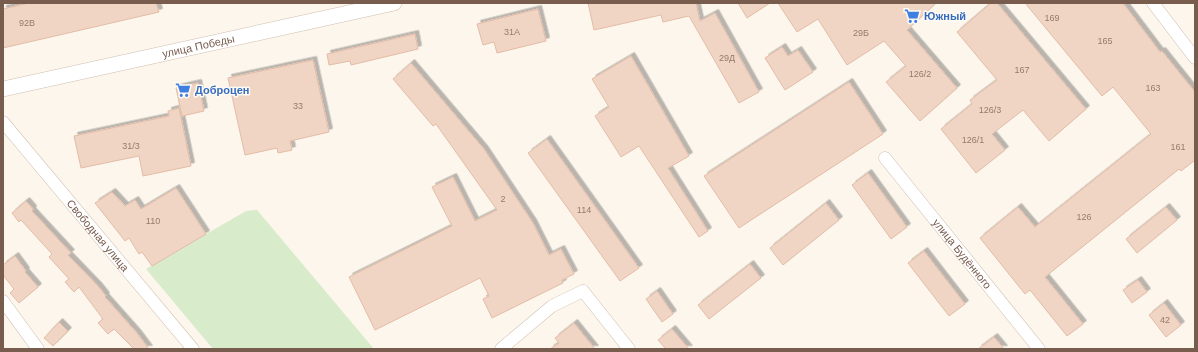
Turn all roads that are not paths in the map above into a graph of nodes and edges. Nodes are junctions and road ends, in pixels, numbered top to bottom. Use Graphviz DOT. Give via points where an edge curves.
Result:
graph roads {
  1 [pos="394,3"];
  2 [pos="1153,3"];
  3 [pos="1194,53"];
  4 [pos="3,89"];
  5 [pos="3,122"];
  6 [pos="885,158"];
  7 [pos="3,302"];
  8 [pos="38,349"];
  9 [pos="193,349"];
  10 [pos="501,349"];
  11 [pos="629,349"];
  12 [pos="1039,349"];
  1 -- 4 [label="street, улица Победы"];
  2 -- 3 [label="street"];
  5 -- 9 [label="street, Свободная улица"];
  6 -- 12 [label="street, улица Будённого"];
  7 -- 8 [label="street"];
  10 -- 11 [label="street" via="552,306 583,291"];
}
